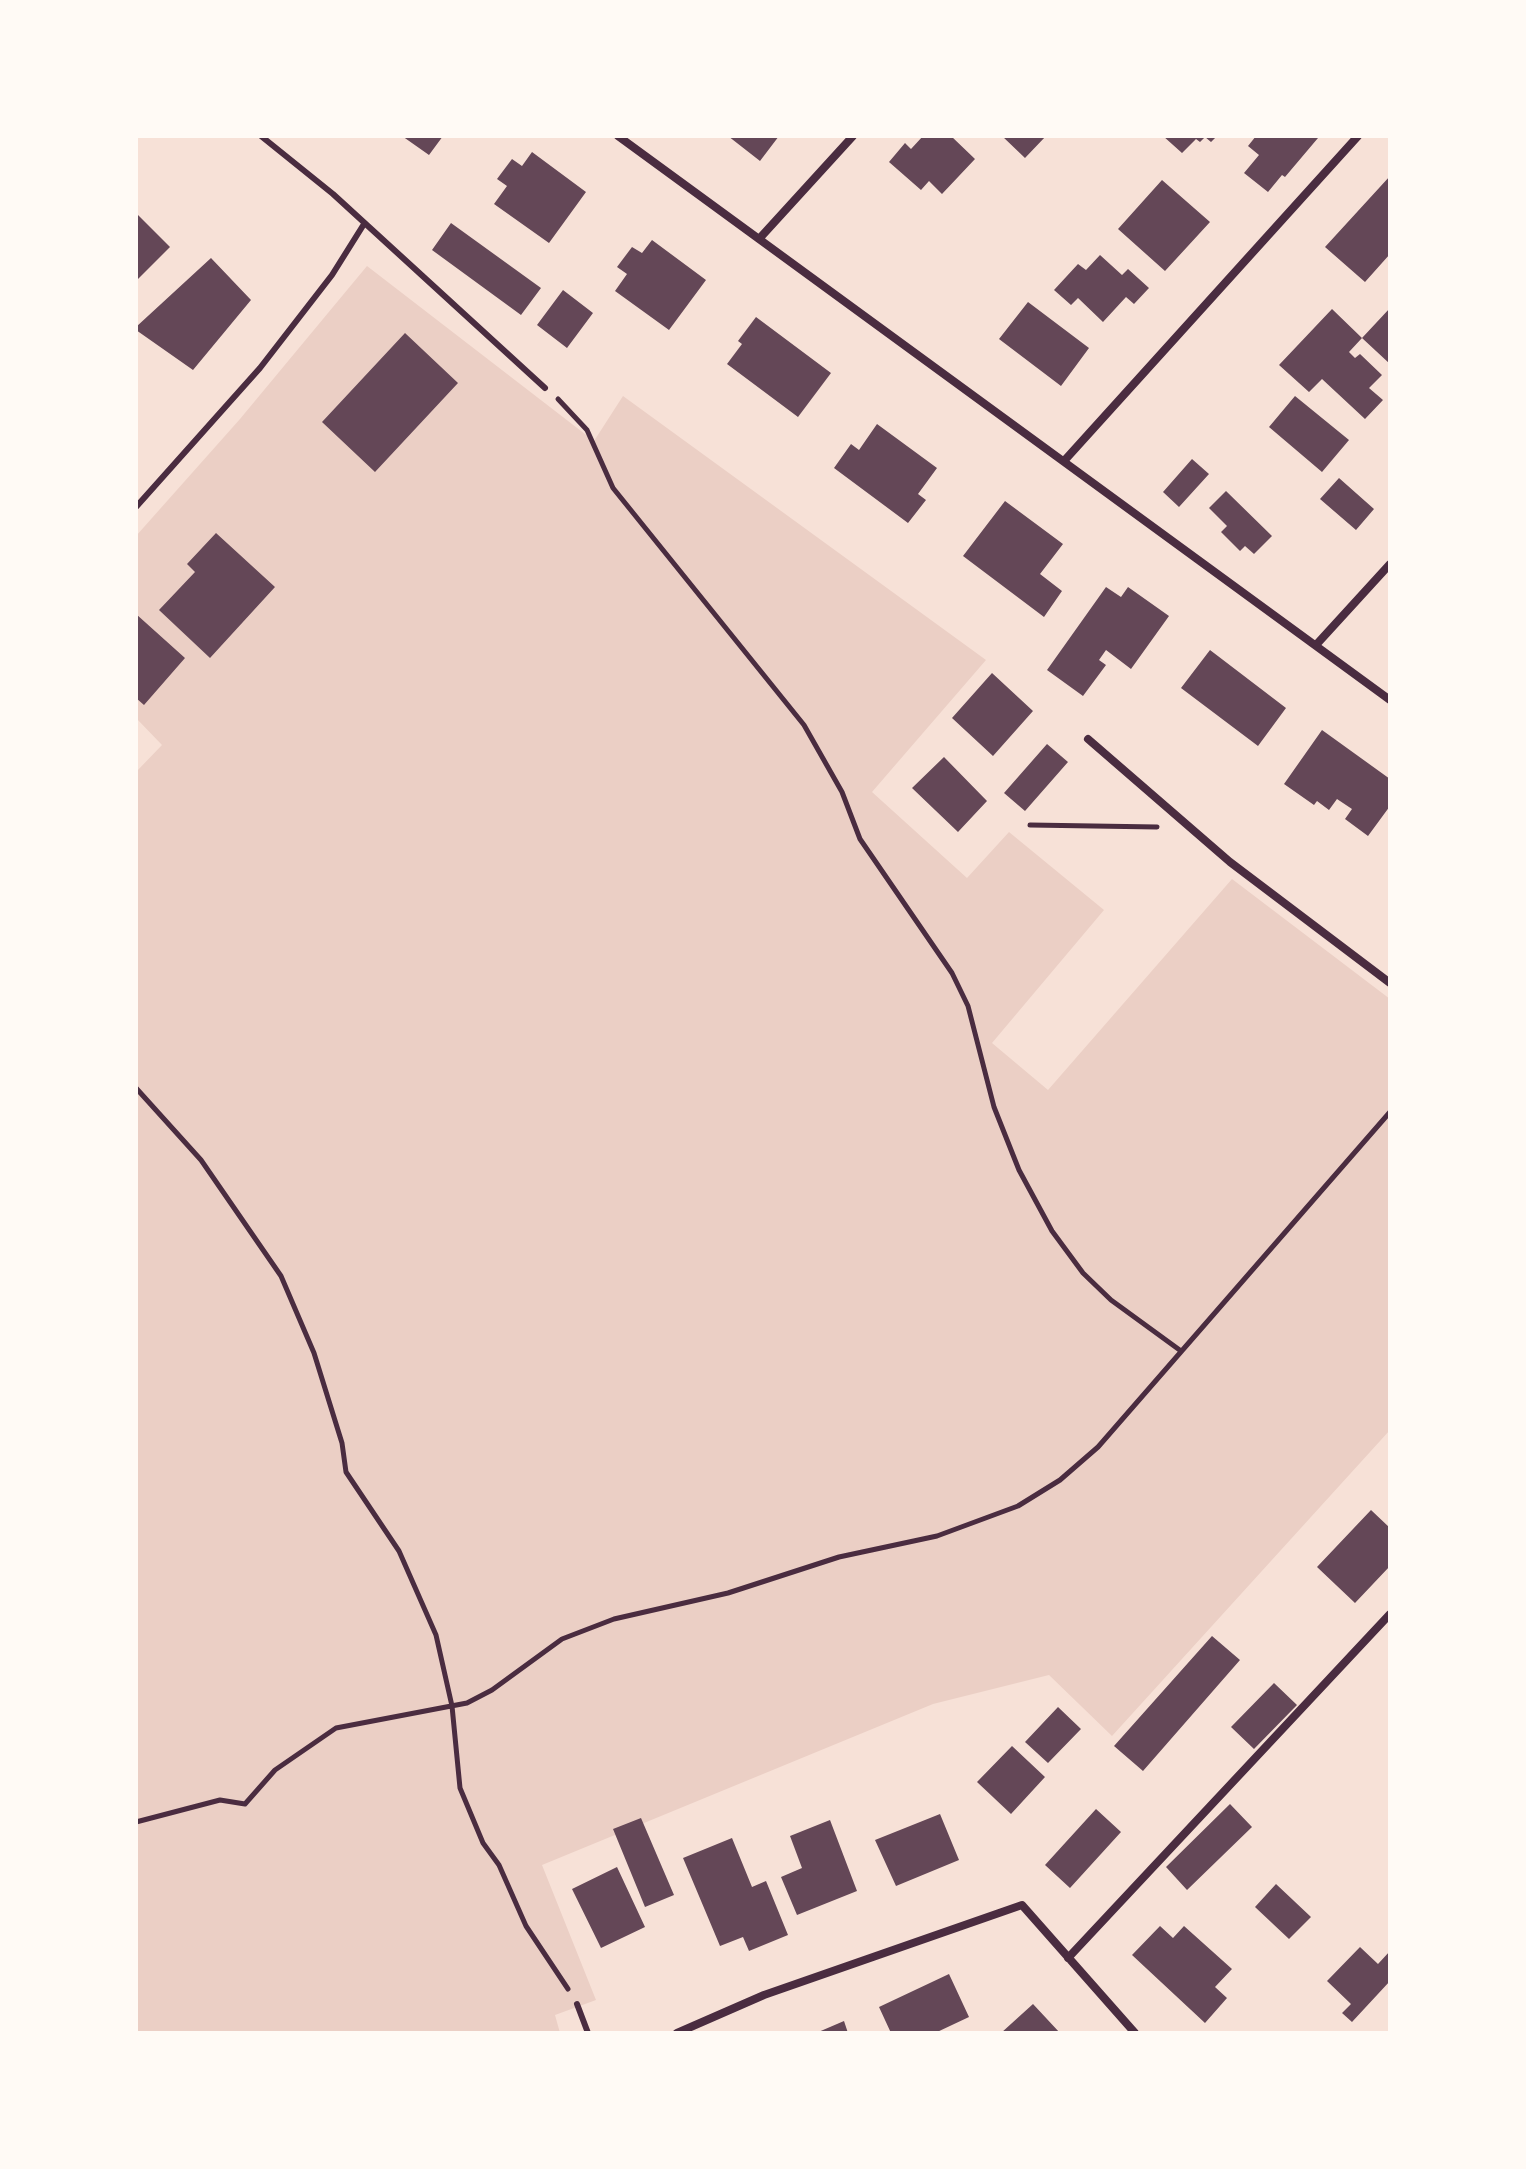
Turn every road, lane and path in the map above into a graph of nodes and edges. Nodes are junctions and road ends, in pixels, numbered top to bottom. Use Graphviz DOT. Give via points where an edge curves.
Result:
graph roads {
  1 [pos="261,136"];
  2 [pos="618,136"];
  3 [pos="853,136"];
  4 [pos="1358,136"];
  5 [pos="364,224"];
  6 [pos="759,239"];
  7 [pos="545,388"];
  8 [pos="1064,461"];
  9 [pos="136,507"];
  10 [pos="1390,564"];
  11 [pos="1316,645"];
  12 [pos="1390,700"];
  13 [pos="1088,739"];
  14 [pos="1030,825"];
  15 [pos="1190,827"];
  16 [pos="1390,983"];
  17 [pos="136,1088"];
  18 [pos="1390,1112"];
  19 [pos="1181,1351"];
  20 [pos="1390,1614"];
  21 [pos="452,1706"];
  22 [pos="136,1822"];
  23 [pos="1068,1958"];
  24 [pos="577,2004"];
  25 [pos="588,2033"];
  26 [pos="677,2033"];
  27 [pos="1135,2033"];
  1 -- 5 [label="lane"];
  2 -- 6 [label="street"];
  3 -- 6 [label="street"];
  4 -- 8 [label="street"];
  5 -- 7 [label="lane"];
  5 -- 9 [label="lane" via="260,368"];
  6 -- 8 [label="street"];
  7 -- 19 [label="path" via="587,430 613,488 804,725 842,792 860,839 952,973 968,1006 994,1107 1019,1170 1052,1231 1111,1300"];
  8 -- 11 [label="street"];
  10 -- 11 [label="street"];
  11 -- 12 [label="street"];
  13 -- 15 [label="street"];
  14 -- 15 [label="path"];
  15 -- 16 [label="street"];
  17 -- 21 [label="path" via="201,1160 281,1276 314,1353 346,1472 399,1551 436,1635"];
  18 -- 19 [label="path"];
  19 -- 21 [label="path" via="1098,1447 1060,1480 1018,1506 937,1536 839,1557 728,1593 614,1619 562,1639 492,1690"];
  20 -- 23 [label="street"];
  21 -- 22 [label="path" via="336,1728 275,1770 245,1804 220,1800"];
  21 -- 24 [label="path" via="460,1788 483,1843 499,1865 526,1926"];
  23 -- 26 [label="street" via="1022,1905 764,1995"];
  23 -- 27 [label="street"];
  24 -- 25 [label="lane"];
}
